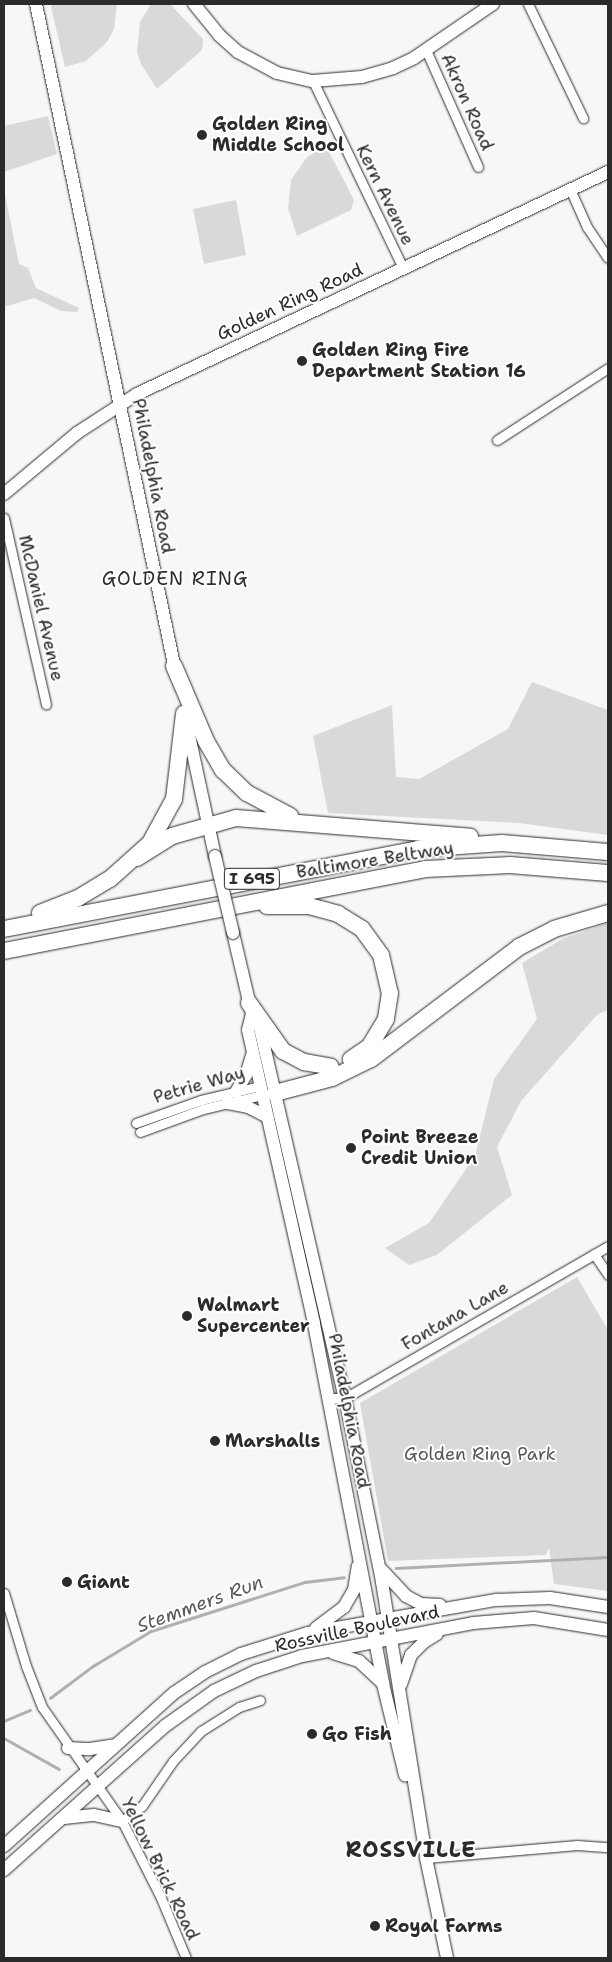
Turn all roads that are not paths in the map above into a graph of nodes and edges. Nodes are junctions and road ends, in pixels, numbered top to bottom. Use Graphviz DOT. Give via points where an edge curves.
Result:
graph roads {
  1 [pos="36,4"];
  2 [pos="194,4"];
  3 [pos="493,4"];
  4 [pos="528,4"];
  5 [pos="426,50"];
  6 [pos="313,82"];
  7 [pos="583,118"];
  8 [pos="478,167"];
  9 [pos="608,172"];
  10 [pos="570,189"];
  11 [pos="608,258"];
  12 [pos="403,268"];
  13 [pos="608,368"];
  14 [pos="121,404"];
  15 [pos="497,440"];
  16 [pos="4,494"];
  17 [pos="4,518"];
  18 [pos="174,666"];
  19 [pos="46,704"];
  20 [pos="184,714"];
  21 [pos="208,824"];
  22 [pos="318,825"];
  23 [pos="502,843"];
  24 [pos="608,852"];
  25 [pos="137,858"];
  26 [pos="608,873"];
  27 [pos="224,908"];
  28 [pos="608,913"];
  29 [pos="4,928"];
  30 [pos="61,940"];
  31 [pos="4,951"];
  32 [pos="4,956"];
  33 [pos="251,1009"];
  34 [pos="252,1052"];
  35 [pos="332,1067"];
  36 [pos="268,1089"];
  37 [pos="236,1092"];
  38 [pos="228,1103"];
  39 [pos="268,1117"];
  40 [pos="136,1122"];
  41 [pos="140,1132"];
  42 [pos="608,1246"];
  43 [pos="594,1254"];
  44 [pos="608,1275"];
  45 [pos="330,1398"];
  46 [pos="345,1398"];
  47 [pos="359,1553"];
  48 [pos="378,1564"];
  49 [pos="4,1593"];
  50 [pos="462,1606"];
  51 [pos="608,1608"];
  52 [pos="388,1619"];
  53 [pos="371,1622"];
  54 [pos="452,1626"];
  55 [pos="608,1630"];
  56 [pos="308,1633"];
  57 [pos="391,1640"];
  58 [pos="376,1643"];
  59 [pos="328,1652"];
  60 [pos="383,1684"];
  61 [pos="400,1696"];
  62 [pos="260,1700"];
  63 [pos="115,1745"];
  64 [pos="68,1748"];
  65 [pos="86,1771"];
  66 [pos="99,1786"];
  67 [pos="419,1815"];
  68 [pos="61,1819"];
  69 [pos="122,1821"];
  70 [pos="4,1846"];
  71 [pos="608,1847"];
  72 [pos="426,1858"];
  73 [pos="4,1870"];
  74 [pos="186,1958"];
  75 [pos="447,1958"];
  1 -- 14 [label="main road, Philadelphia Road"];
  2 -- 6 [label="main road" via="218,35 238,52 272,71"];
  3 -- 5 [label="main road"];
  4 -- 7 [label="street"];
  5 -- 6 [label="main road" via="403,64 372,75"];
  5 -- 8 [label="street, Akron Road"];
  6 -- 12 [label="street, Kern Avenue"];
  9 -- 10 [label="main road, Golden Ring Road"];
  10 -- 11 [label="street" via="587,227"];
  10 -- 12 [label="main road, Golden Ring Road"];
  12 -- 14 [label="main road, Golden Ring Road"];
  13 -- 15 [label="street"];
  14 -- 16 [label="main road, Golden Ring Road" via="77,433"];
  14 -- 18 [label="main road, Philadelphia Road"];
  17 -- 19 [label="street, McDaniel Avenue"];
  18 -- 20 [label="main road, Philadelphia Road"];
  18 -- 22 [label="highway" via="206,741 223,770 260,802 286,815"];
  20 -- 21 [label="main road, Philadelphia Road"];
  20 -- 25 [label="highway" via="174,799 159,831"];
  21 -- 22 [label="highway" via="236,818"];
  21 -- 25 [label="highway" via="172,836"];
  21 -- 33 [label="main road, Philadelphia Road, bridge"];
  22 -- 23 [label="highway" via="464,836"];
  23 -- 24 [label="highway, Baltimore Beltway / I 695"];
  23 -- 29 [label="highway, Baltimore Beltway / I 695" via="378,855"];
  25 -- 29 [label="highway" via="78,898"];
  26 -- 27 [label="highway, Baltimore Beltway / I 695" via="510,865 440,867 340,883"];
  27 -- 30 [label="highway, Baltimore Beltway / I 695"];
  27 -- 35 [label="highway" via="296,905 322,908 354,923 375,946 388,979 386,1019 369,1047"];
  28 -- 36 [label="highway" via="554,929 519,947 371,1059 332,1078"];
  30 -- 31 [label="highway, Baltimore Beltway / I 695"];
  30 -- 32 [label="highway"];
  33 -- 34 [label="main road, Philadelphia Road" via="248,1030"];
  33 -- 35 [label="highway" via="283,1051 304,1062"];
  33 -- 36 [label="main road, Philadelphia Road" via="260,1028"];
  34 -- 36 [label="main road, Philadelphia Road"];
  34 -- 37 [label="main road" via="246,1075"];
  35 -- 36 [label="highway"];
  36 -- 37 [label="street, Petrie Way"];
  36 -- 38 [label="street, Petrie Way"];
  36 -- 39 [label="main road, Philadelphia Road"];
  36 -- 46 [label="main road, Philadelphia Road"];
  37 -- 40 [label="street, Petrie Way"];
  38 -- 39 [label="main road" via="248,1107"];
  38 -- 41 [label="street, Petrie Way"];
  39 -- 45 [label="main road, Philadelphia Road"];
  42 -- 43 [label="street, Fontana Lane"];
  43 -- 44 [label="street"];
  43 -- 46 [label="street, Fontana Lane"];
  45 -- 46 [label="street"];
  45 -- 47 [label="main road, Philadelphia Road"];
  46 -- 48 [label="main road, Philadelphia Road"];
  47 -- 53 [label="main road, Philadelphia Road"];
  47 -- 56 [label="main road" via="354,1590 344,1608"];
  48 -- 50 [label="main road" via="393,1585 414,1601"];
  48 -- 52 [label="main road, Philadelphia Road"];
  49 -- 64 [label="street, Yellow Brick Road" via="35,1691"];
  50 -- 51 [label="main road, Rossville Boulevard" via="536,1597"];
  50 -- 52 [label="main road, Rossville Boulevard"];
  52 -- 53 [label="main road, Rossville Boulevard"];
  52 -- 57 [label="main road, Philadelphia Road"];
  53 -- 56 [label="main road, Rossville Boulevard"];
  53 -- 58 [label="main road, Philadelphia Road"];
  54 -- 55 [label="main road, Rossville Boulevard" via="534,1618"];
  54 -- 57 [label="main road, Rossville Boulevard"];
  54 -- 61 [label="main road" via="414,1651 403,1672"];
  56 -- 63 [label="main road, Rossville Boulevard" via="241,1654 205,1672 174,1693"];
  57 -- 58 [label="main road, Rossville Boulevard"];
  57 -- 61 [label="main road, Philadelphia Road"];
  58 -- 59 [label="main road, Rossville Boulevard"];
  58 -- 60 [label="main road, Philadelphia Road"];
  59 -- 60 [label="main road" via="359,1661"];
  59 -- 66 [label="main road, Rossville Boulevard" via="281,1662 214,1691 165,1726"];
  60 -- 67 [label="main road, Philadelphia Road" via="408,1789"];
  61 -- 67 [label="main road, Philadelphia Road"];
  62 -- 69 [label="street" via="239,1707 201,1731 173,1761 142,1806"];
  63 -- 64 [label="main road" via="90,1750"];
  63 -- 65 [label="main road, Rossville Boulevard"];
  64 -- 65 [label="street, Yellow Brick Road"];
  65 -- 66 [label="street, Yellow Brick Road"];
  65 -- 70 [label="main road, Rossville Boulevard"];
  66 -- 68 [label="main road, Rossville Boulevard"];
  66 -- 69 [label="street, Yellow Brick Road"];
  67 -- 72 [label="main road, Philadelphia Road"];
  68 -- 69 [label="main road" via="92,1815"];
  68 -- 73 [label="main road, Rossville Boulevard"];
  69 -- 74 [label="street, Yellow Brick Road" via="161,1898"];
  71 -- 72 [label="street" via="567,1845"];
  72 -- 75 [label="main road, Philadelphia Road"];
}
